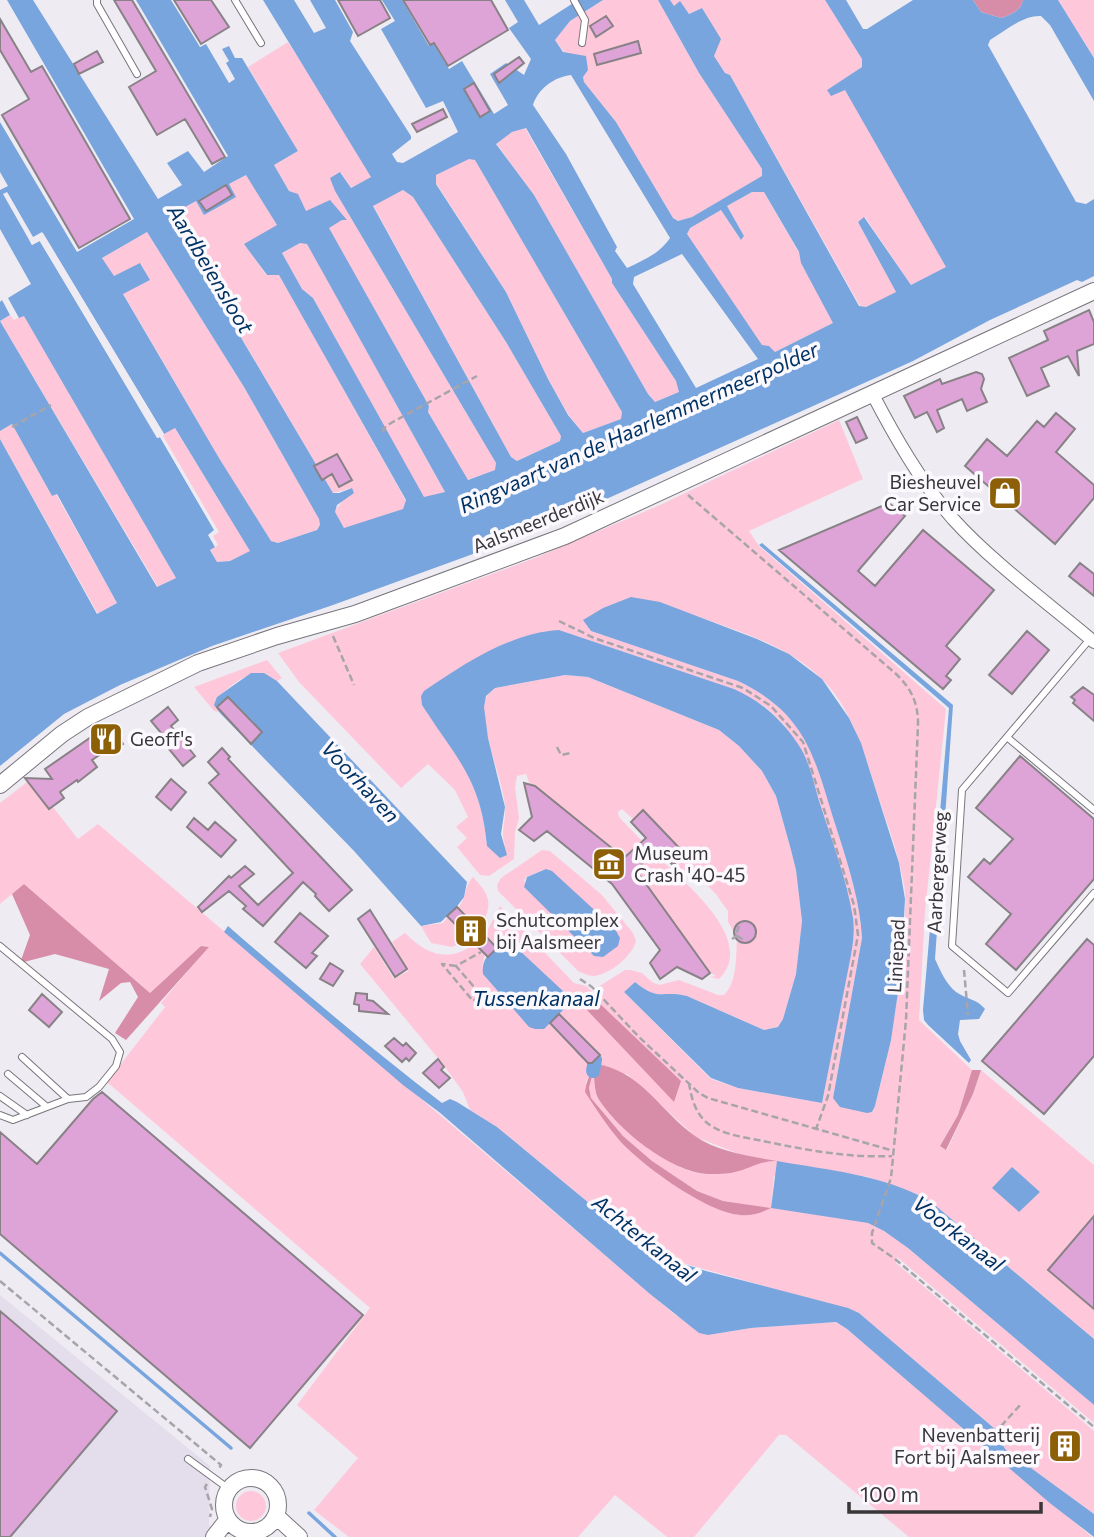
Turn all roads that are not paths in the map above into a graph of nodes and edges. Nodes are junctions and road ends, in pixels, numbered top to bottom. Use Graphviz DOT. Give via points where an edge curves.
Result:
graph roads {
  1 [pos="97,0"];
  2 [pos="235,0"];
  3 [pos="574,0"];
  4 [pos="261,43"];
  5 [pos="582,43"];
  6 [pos="137,74"];
  7 [pos="1094,292"];
  8 [pos="872,393"];
  9 [pos="1092,641"];
  10 [pos="1008,738"];
  11 [pos="0,785"];
  12 [pos="1094,810"];
  13 [pos="1094,893"];
  14 [pos="0,946"];
  15 [pos="22,1057"];
  16 [pos="8,1074"];
  17 [pos="0,1096"];
  18 [pos="68,1099"];
  19 [pos="47,1107"];
  20 [pos="0,1115"];
  21 [pos="27,1115"];
  22 [pos="188,1459"];
  23 [pos="229,1489"];
  24 [pos="276,1516"];
  25 [pos="234,1529"];
  26 [pos="211,1530"];
  27 [pos="270,1533"];
  28 [pos="299,1537"];
  1 -- 6 [label="lane"];
  2 -- 4 [label="lane"];
  3 -- 5 [label="lane" via="586,20"];
  7 -- 8 [label="street, Aalsmeerderdijk"];
  8 -- 9 [label="street, Aarbergerweg" via="917,472 955,520"];
  8 -- 11 [label="street, Aalsmeerderdijk" via="565,536 328,623 198,663 88,717"];
  9 -- 10 [label="lane, Aarbergerweg"];
  10 -- 12 [label="lane"];
  10 -- 13 [label="lane, Aarbergerweg" via="962,790 952,946 1008,993"];
  14 -- 18 [label="lane" via="118,1046 120,1058 99,1087 86,1097"];
  15 -- 18 [label="lane"];
  16 -- 19 [label="lane"];
  17 -- 21 [label="lane"];
  18 -- 19 [label="lane"];
  19 -- 21 [label="lane"];
  20 -- 21 [label="lane" via="10,1121"];
  22 -- 23 [label="lane"];
  23 -- 24 [label="street" via="243,1479 268,1484 278,1499"];
  23 -- 25 [label="street" via="224,1504"];
  24 -- 27 [label="street"];
  24 -- 28 [label="street"];
  25 -- 26 [label="street"];
  25 -- 27 [label="street"];
}
